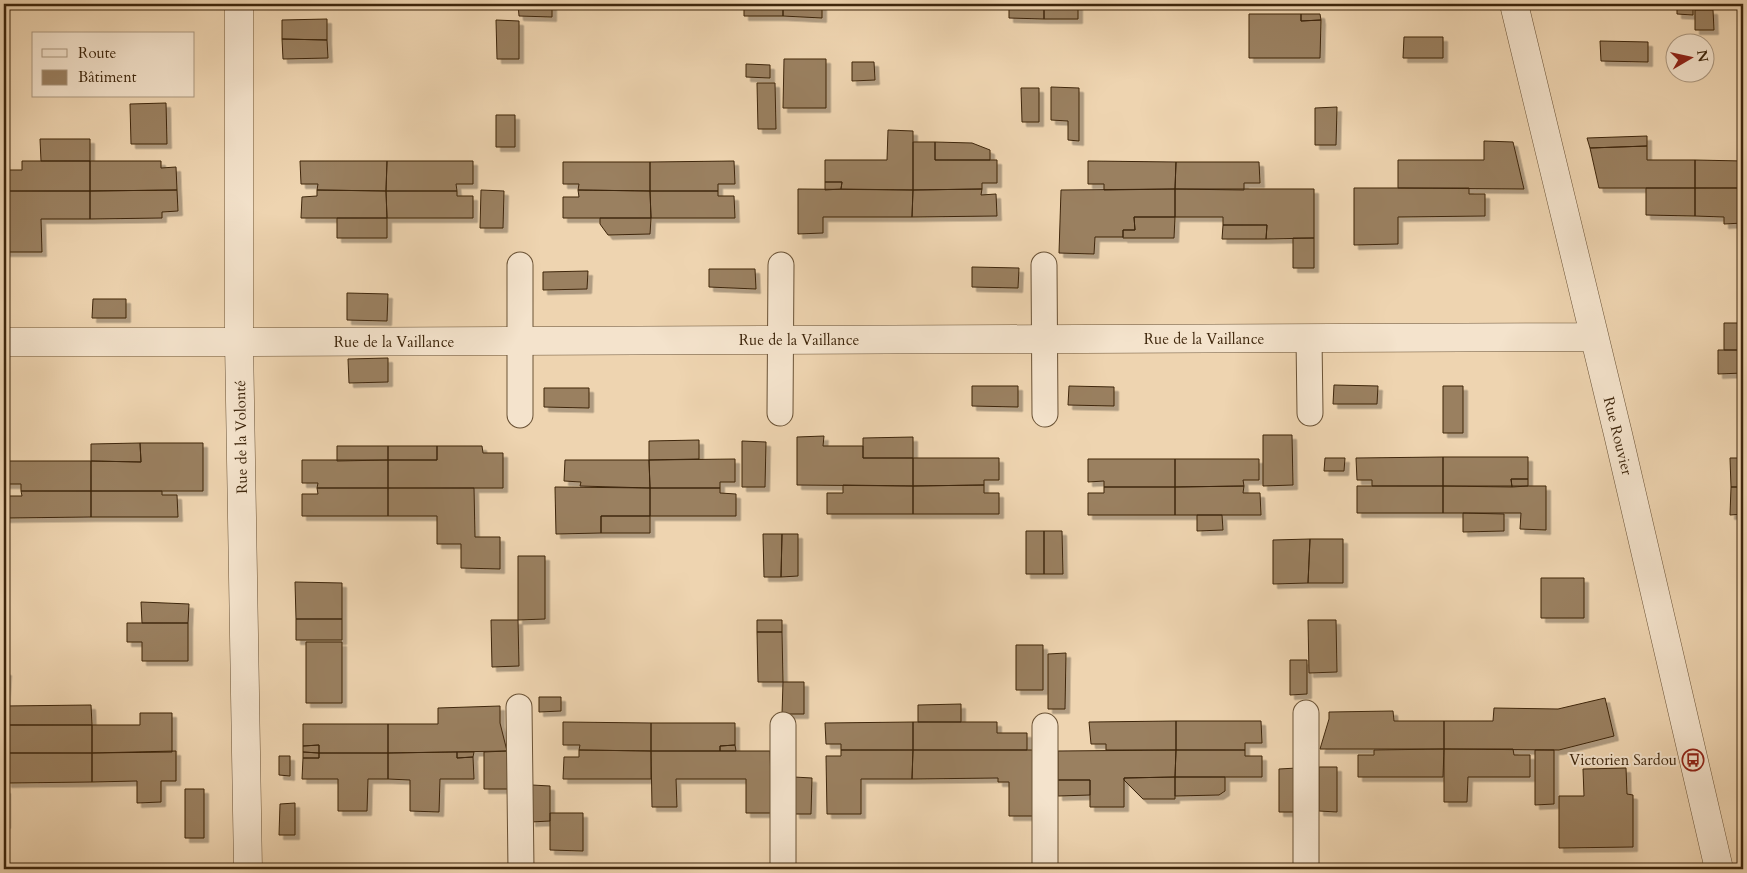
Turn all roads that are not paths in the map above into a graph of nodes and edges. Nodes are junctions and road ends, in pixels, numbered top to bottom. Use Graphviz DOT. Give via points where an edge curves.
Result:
graph roads {
  1 [pos="239,4"];
  2 [pos="1514,4"];
  3 [pos="520,265"];
  4 [pos="781,265"];
  5 [pos="1044,265"];
  6 [pos="1593,337"];
  7 [pos="1309,338"];
  8 [pos="1044,339"];
  9 [pos="780,340"];
  10 [pos="520,341"];
  11 [pos="4,342"];
  12 [pos="239,342"];
  13 [pos="780,413"];
  14 [pos="1310,413"];
  15 [pos="1045,414"];
  16 [pos="520,415"];
  17 [pos="520,707"];
  18 [pos="1306,713"];
  19 [pos="783,725"];
  20 [pos="1045,726"];
  21 [pos="248,869"];
  22 [pos="520,869"];
  23 [pos="783,869"];
  24 [pos="1045,869"];
  25 [pos="1306,869"];
  26 [pos="1719,869"];
  1 -- 12 [label="street, Rue de la Volonté"];
  2 -- 6 [label="street, Rue Rouvier"];
  3 -- 10 [label="lane"];
  4 -- 9 [label="lane"];
  5 -- 8 [label="lane"];
  6 -- 7 [label="street, Rue de la Vaillance"];
  6 -- 26 [label="street, Rue Rouvier"];
  7 -- 8 [label="street, Rue de la Vaillance"];
  7 -- 14 [label="lane"];
  8 -- 9 [label="street, Rue de la Vaillance"];
  8 -- 15 [label="lane"];
  9 -- 10 [label="street, Rue de la Vaillance"];
  9 -- 13 [label="lane"];
  10 -- 12 [label="street, Rue de la Vaillance"];
  10 -- 16 [label="lane"];
  11 -- 12 [label="street, Rue de la Vaillance"];
  12 -- 21 [label="street, Rue de la Volonté"];
  17 -- 22 [label="lane"];
  18 -- 25 [label="lane"];
  19 -- 23 [label="lane"];
  20 -- 24 [label="lane"];
}
